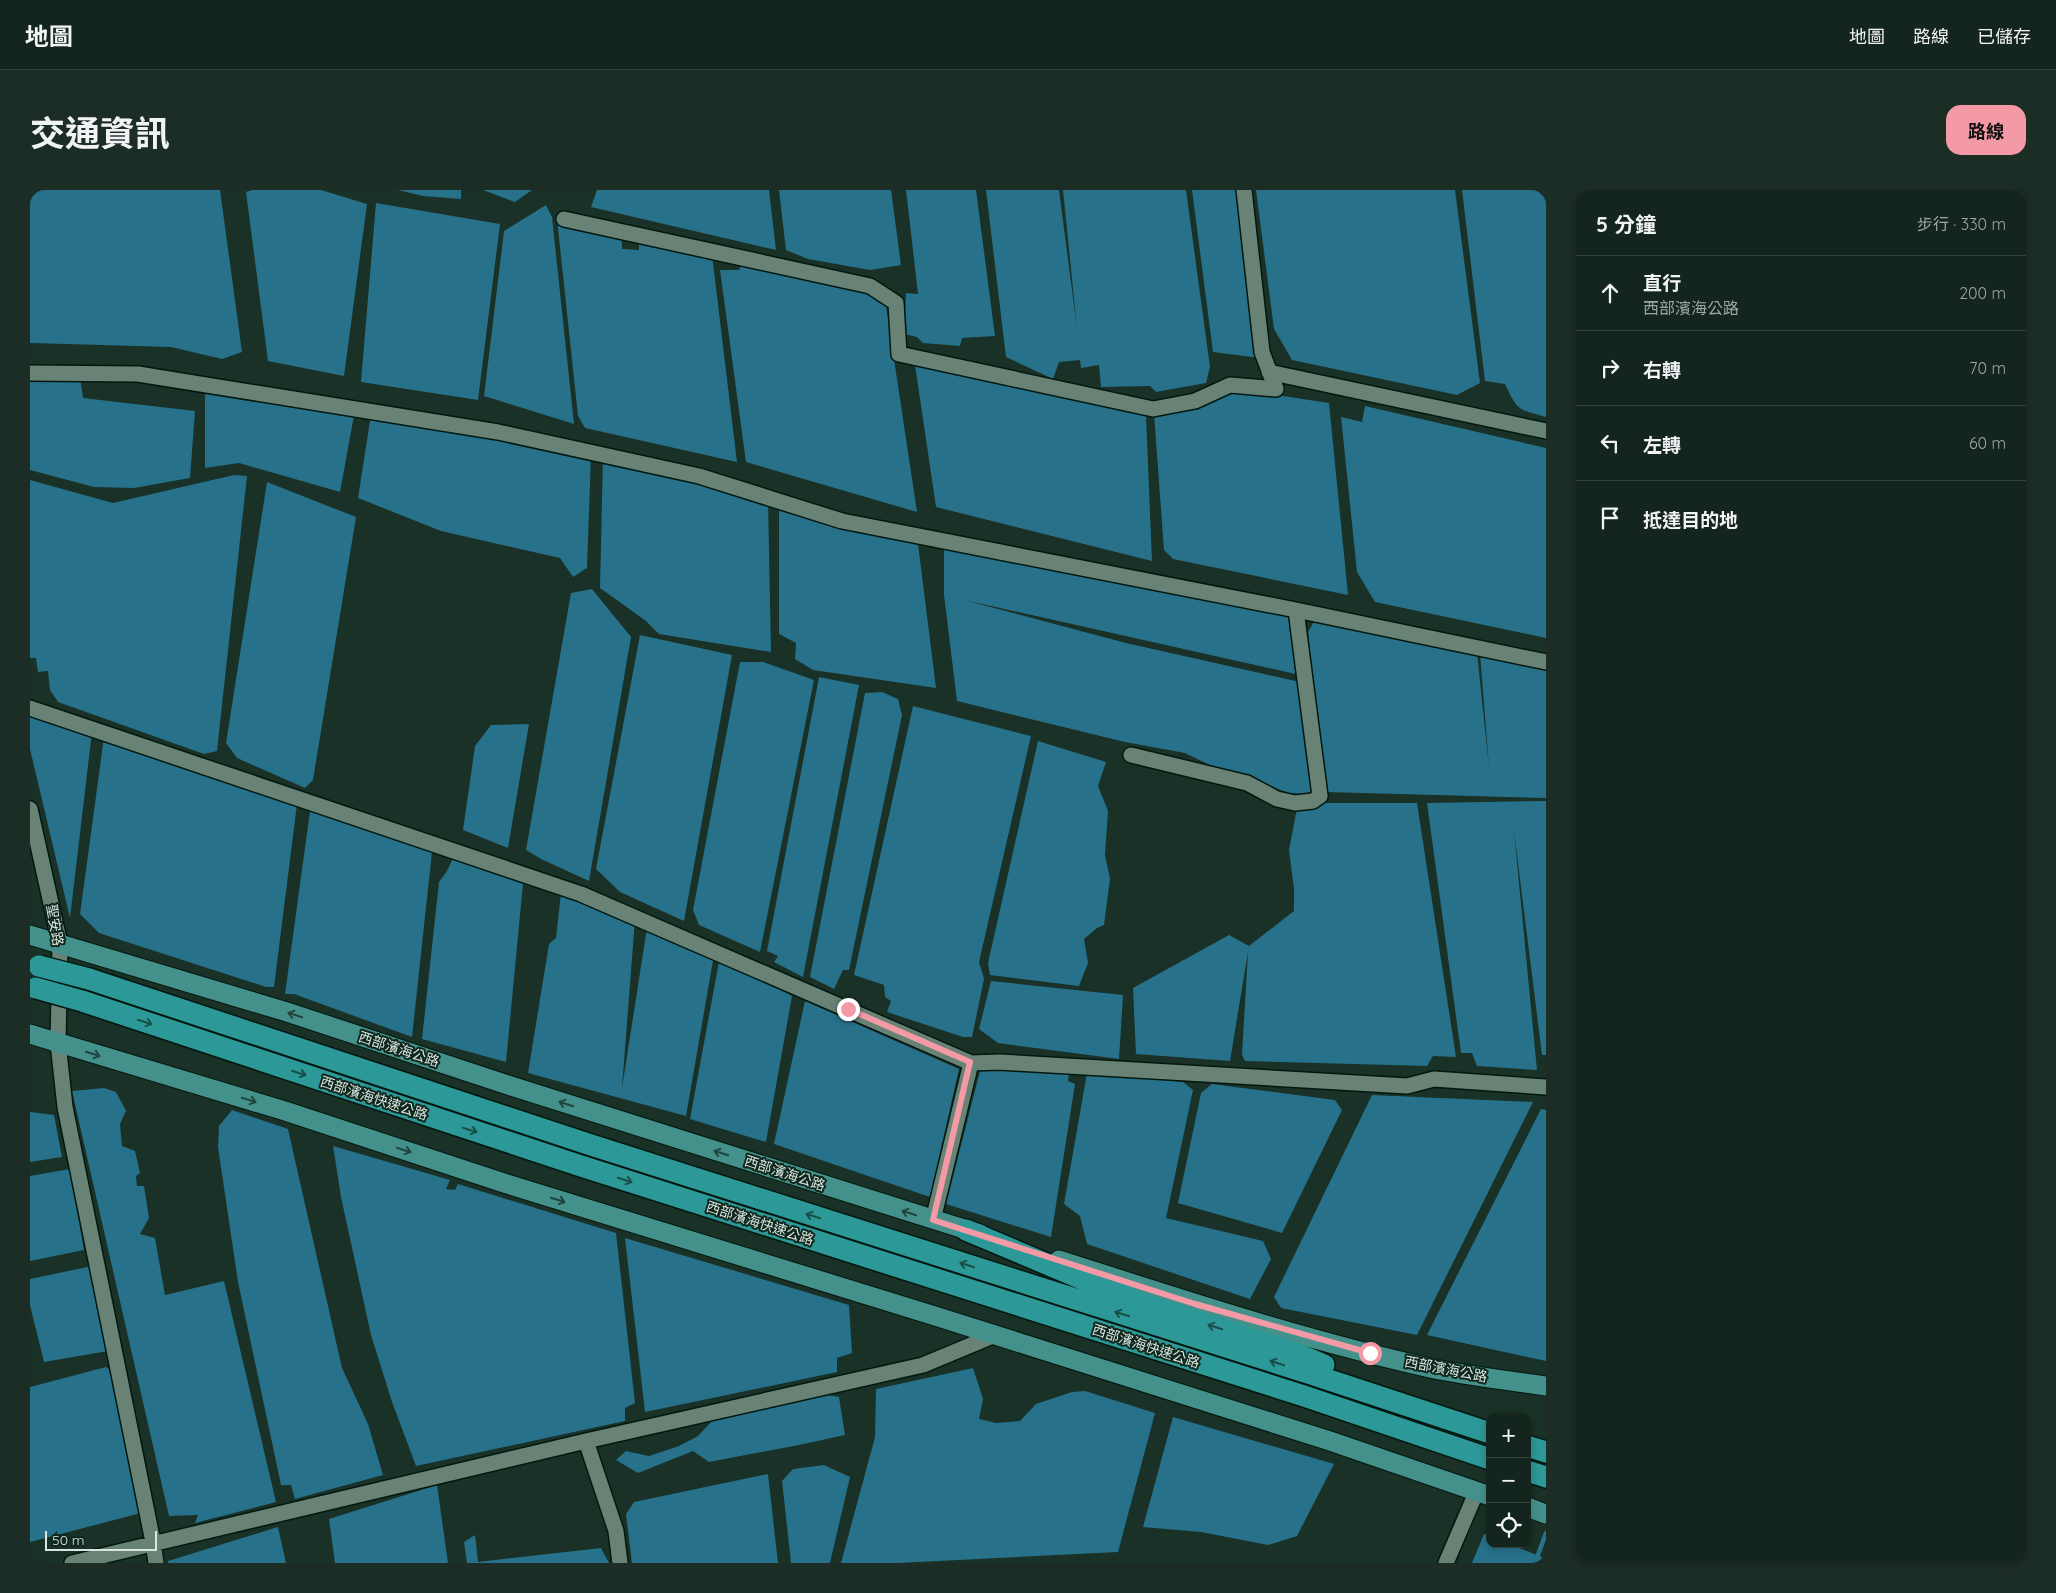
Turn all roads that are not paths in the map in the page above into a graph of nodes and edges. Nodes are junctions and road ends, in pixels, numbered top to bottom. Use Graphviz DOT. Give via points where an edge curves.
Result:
graph roads {
  1 [pos="1244,190"];
  2 [pos="564,219"];
  3 [pos="30,372"];
  4 [pos="1269,372"];
  5 [pos="1546,431"];
  6 [pos="1296,610"];
  7 [pos="1546,662"];
  8 [pos="30,708"];
  9 [pos="1131,755"];
  10 [pos="30,809"];
  11 [pos="30,934"];
  12 [pos="60,944"];
  13 [pos="35,964"];
  14 [pos="33,987"];
  15 [pos="30,1034"];
  16 [pos="58,1043"];
  17 [pos="970,1062"];
  18 [pos="1546,1086"];
  19 [pos="933,1220"];
  20 [pos="966,1230"];
  21 [pos="995,1335"];
  22 [pos="1546,1386"];
  23 [pos="1486,1430"];
  24 [pos="1486,1431"];
  25 [pos="586,1441"];
  26 [pos="1487,1458"];
  27 [pos="1483,1494"];
  28 [pos="1531,1509"];
  29 [pos="1546,1514"];
  30 [pos="153,1542"];
  31 [pos="72,1563"];
  32 [pos="156,1563"];
  33 [pos="620,1563"];
  34 [pos="1446,1563"];
  1 -- 4 [label="street" via="1262,352"];
  2 -- 4 [label="street" via="870,286 896,303 899,354 1131,405 1153,409 1195,401 1230,385 1276,389"];
  3 -- 6 [label="street" via="138,374 498,432 699,476 842,521"];
  4 -- 5 [label="street"];
  6 -- 7 [label="street"];
  6 -- 9 [label="street" via="1320,796 1313,801 1295,803 1277,799 1246,783"];
  8 -- 17 [label="street" via="581,894"];
  10 -- 12 [label="street, 聖安路"];
  11 -- 12 [label="main road, 西部濱海公路"];
  12 -- 16 [label="street, 聖安路"];
  19 -- 12 [label="main road, 西部濱海公路, one-way" via="287,1012"];
  24 -- 13 [label="highway, 西部濱海快速公路, one-way, bridge"];
  14 -- 26 [label="highway, 西部濱海快速公路, one-way, bridge" via="580,1166 1295,1393"];
  15 -- 16 [label="main road"];
  16 -- 21 [label="main road, one-way" via="285,1111 516,1187"];
  16 -- 30 [label="street, 聖安路" via="64,1107"];
  17 -- 18 [label="street" via="1407,1086 1434,1079"];
  17 -- 19 [label="street"];
  19 -- 20 [label="main road, 西部濱海公路"];
  20 -- 22 [label="main road, 西部濱海公路" via="1195,1304 1370,1353 1431,1368"];
  23 -- 20 [label="highway, one-way" via="1293,1352 1132,1300"];
  21 -- 25 [label="street" via="923,1365"];
  21 -- 27 [label="main road" via="1330,1441"];
  25 -- 30 [label="street"];
  25 -- 33 [label="street" via="616,1531"];
  27 -- 34 [label="street"];
  28 -- 29 [label="main road"];
  30 -- 31 [label="street"];
  30 -- 32 [label="street, 聖安路"];
}
